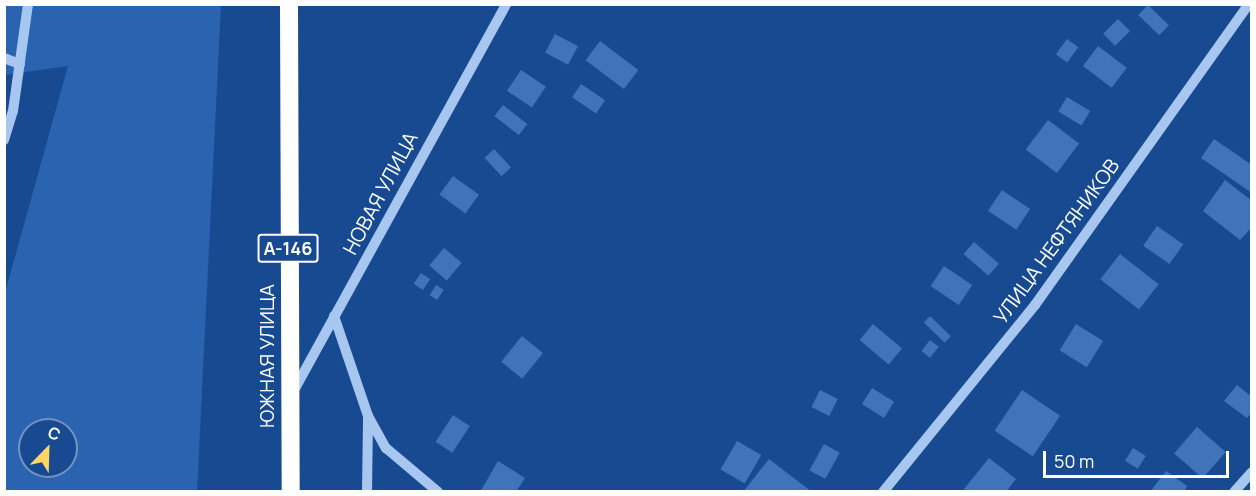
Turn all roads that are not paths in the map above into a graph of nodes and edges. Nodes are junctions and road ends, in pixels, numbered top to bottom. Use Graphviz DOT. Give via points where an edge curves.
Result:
graph roads {
  1 [pos="28,4"];
  2 [pos="289,4"];
  3 [pos="506,4"];
  4 [pos="1249,4"];
  5 [pos="4,58"];
  6 [pos="20,64"];
  7 [pos="4,140"];
  8 [pos="334,316"];
  9 [pos="288,400"];
  10 [pos="368,416"];
  11 [pos="1251,472"];
  12 [pos="291,492"];
  13 [pos="367,492"];
  14 [pos="438,492"];
  15 [pos="883,492"];
  16 [pos="1234,492"];
  1 -- 6 [label="street"];
  2 -- 9 [label="highway, ЮЖНАЯ УЛИЦА / А-146"];
  3 -- 8 [label="street, НОВАЯ УЛИЦА"];
  4 -- 15 [label="street, УЛИЦА НЕФТЯНИКОВ" via="1035,305"];
  5 -- 6 [label="street"];
  6 -- 7 [label="street"];
  8 -- 9 [label="street, НОВАЯ УЛИЦА"];
  8 -- 10 [label="street"];
  9 -- 12 [label="highway, ЮЖНАЯ УЛИЦА / А-146"];
  10 -- 13 [label="street"];
  10 -- 14 [label="street" via="386,448"];
  11 -- 16 [label="street"];
}
